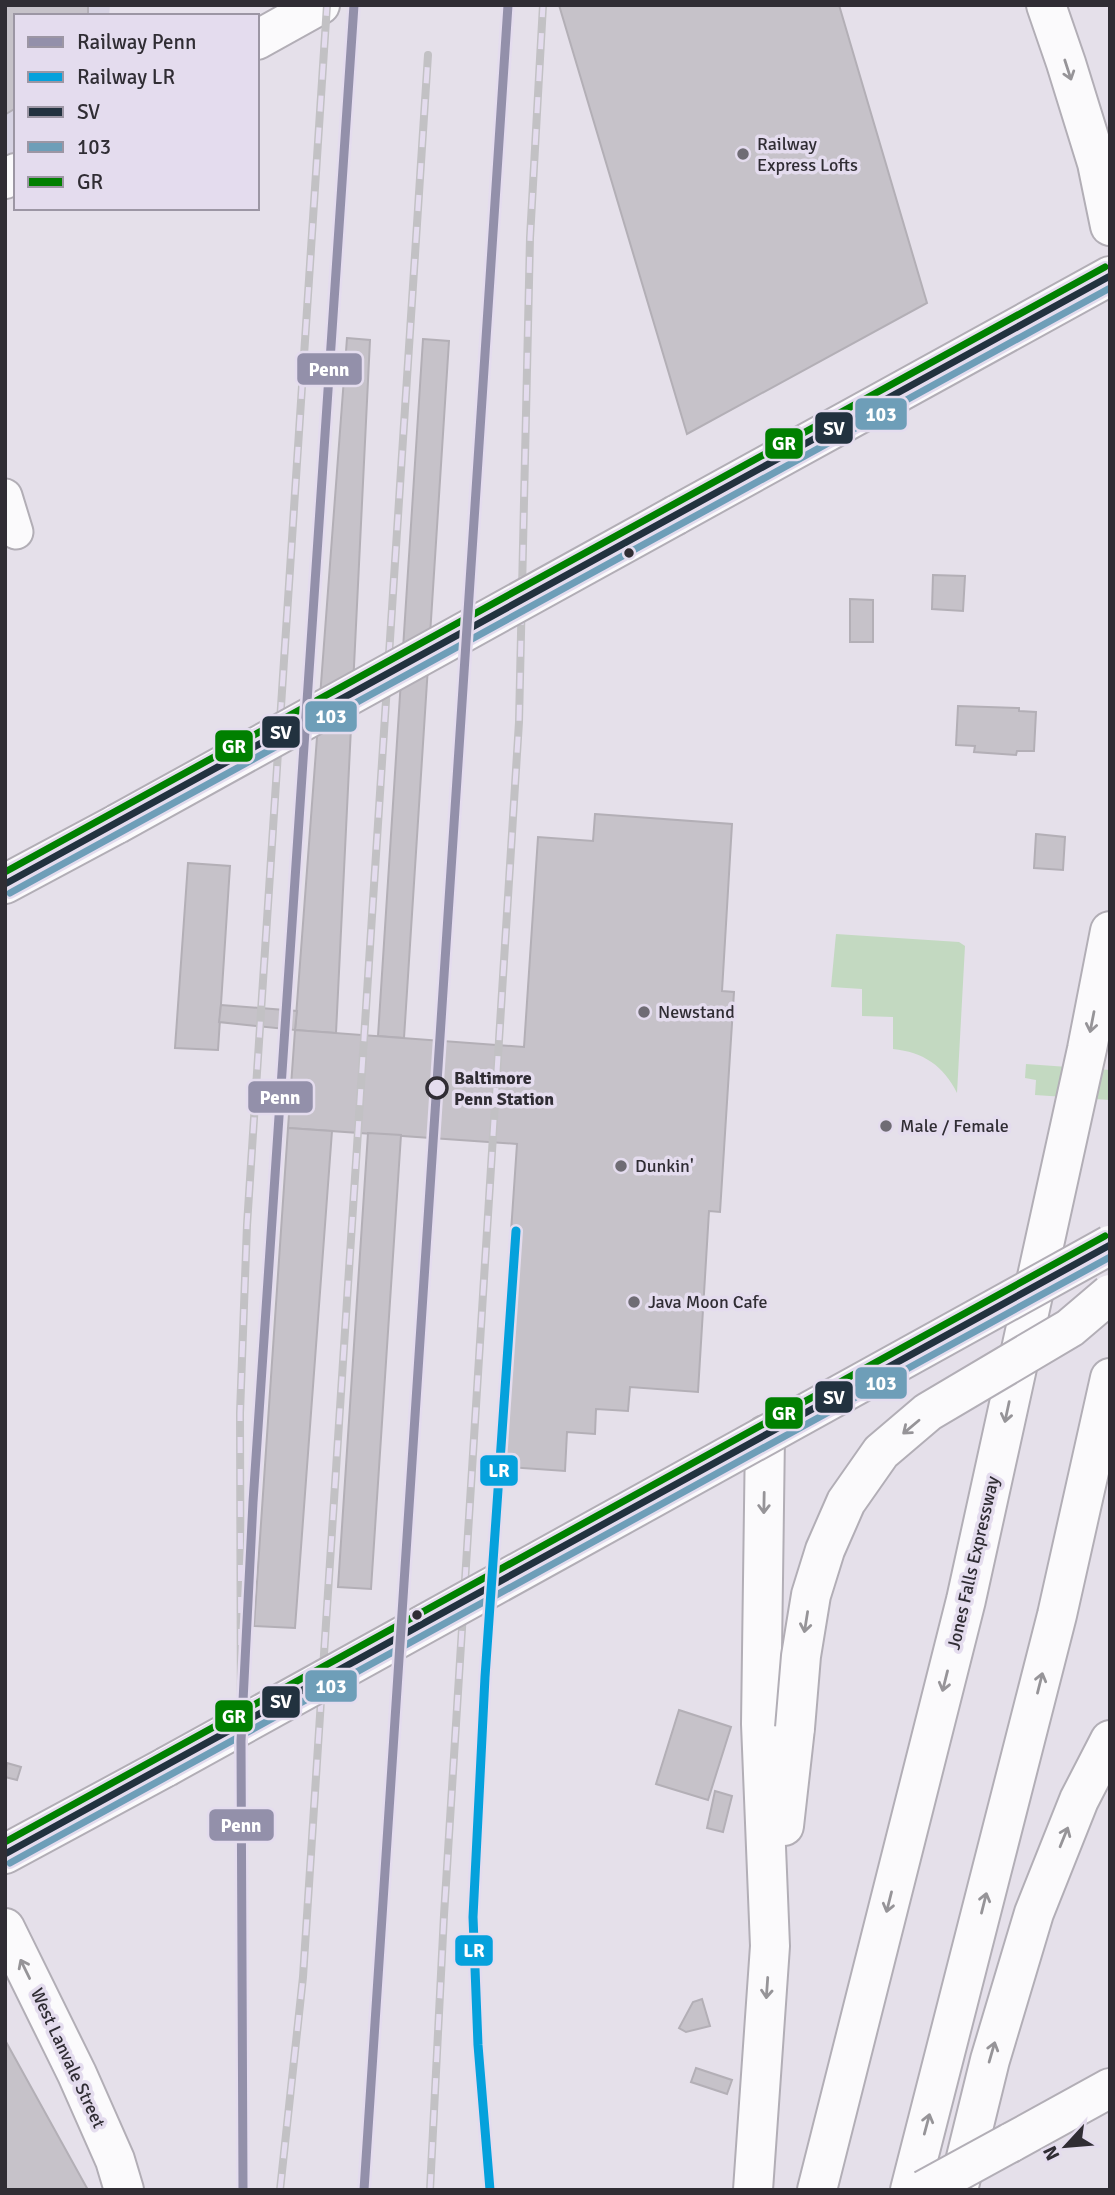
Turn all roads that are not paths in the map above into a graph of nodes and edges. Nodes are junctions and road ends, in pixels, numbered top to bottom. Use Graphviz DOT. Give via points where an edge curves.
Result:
graph roads {
  1 [pos="320,5"];
  2 [pos="1046,5"];
  3 [pos="259,39"];
  4 [pos="1110,226"];
  5 [pos="1110,276"];
  6 [pos="5,496"];
  7 [pos="16,532"];
  8 [pos="5,884"];
  9 [pos="1110,931"];
  10 [pos="1110,1245"];
  11 [pos="1110,1294"];
  12 [pos="1110,1378"];
  13 [pos="765,1435"];
  14 [pos="1110,1454"];
  15 [pos="1057,1615"];
  16 [pos="778,1726"];
  17 [pos="1110,1740"];
  18 [pos="5,1854"];
  19 [pos="5,1928"];
  20 [pos="1110,2088"];
  21 [pos="124,2190"];
  22 [pos="753,2190"];
  23 [pos="817,2190"];
  24 [pos="910,2190"];
  25 [pos="924,2190"];
  26 [pos="958,2190"];
  1 -- 3 [label="main road"];
  2 -- 4 [label="main road, one-way" via="1097,163"];
  5 -- 8 [label="main road, bridge"];
  6 -- 7 [label="street"];
  9 -- 23 [label="main road, Jones Falls Expressway, one-way" via="966,1600"];
  10 -- 13 [label="main road, bridge"];
  11 -- 16 [label="main road, one-way, bridge" via="1070,1328 928,1412 881,1452 846,1502 825,1550 801,1656"];
  12 -- 15 [label="main road"];
  13 -- 16 [label="main road, one-way"];
  13 -- 18 [label="main road, bridge"];
  14 -- 15 [label="main road"];
  24 -- 15 [label="main road, one-way"];
  16 -- 22 [label="main road, one-way" via="770,1946"];
  26 -- 17 [label="main road, one-way" via="990,2060 1034,1913 1079,1800"];
  21 -- 19 [label="main road, West Lanvale Street, one-way" via="116,2160 77,2074"];
  20 -- 25 [label="main road, bridge"];
}
